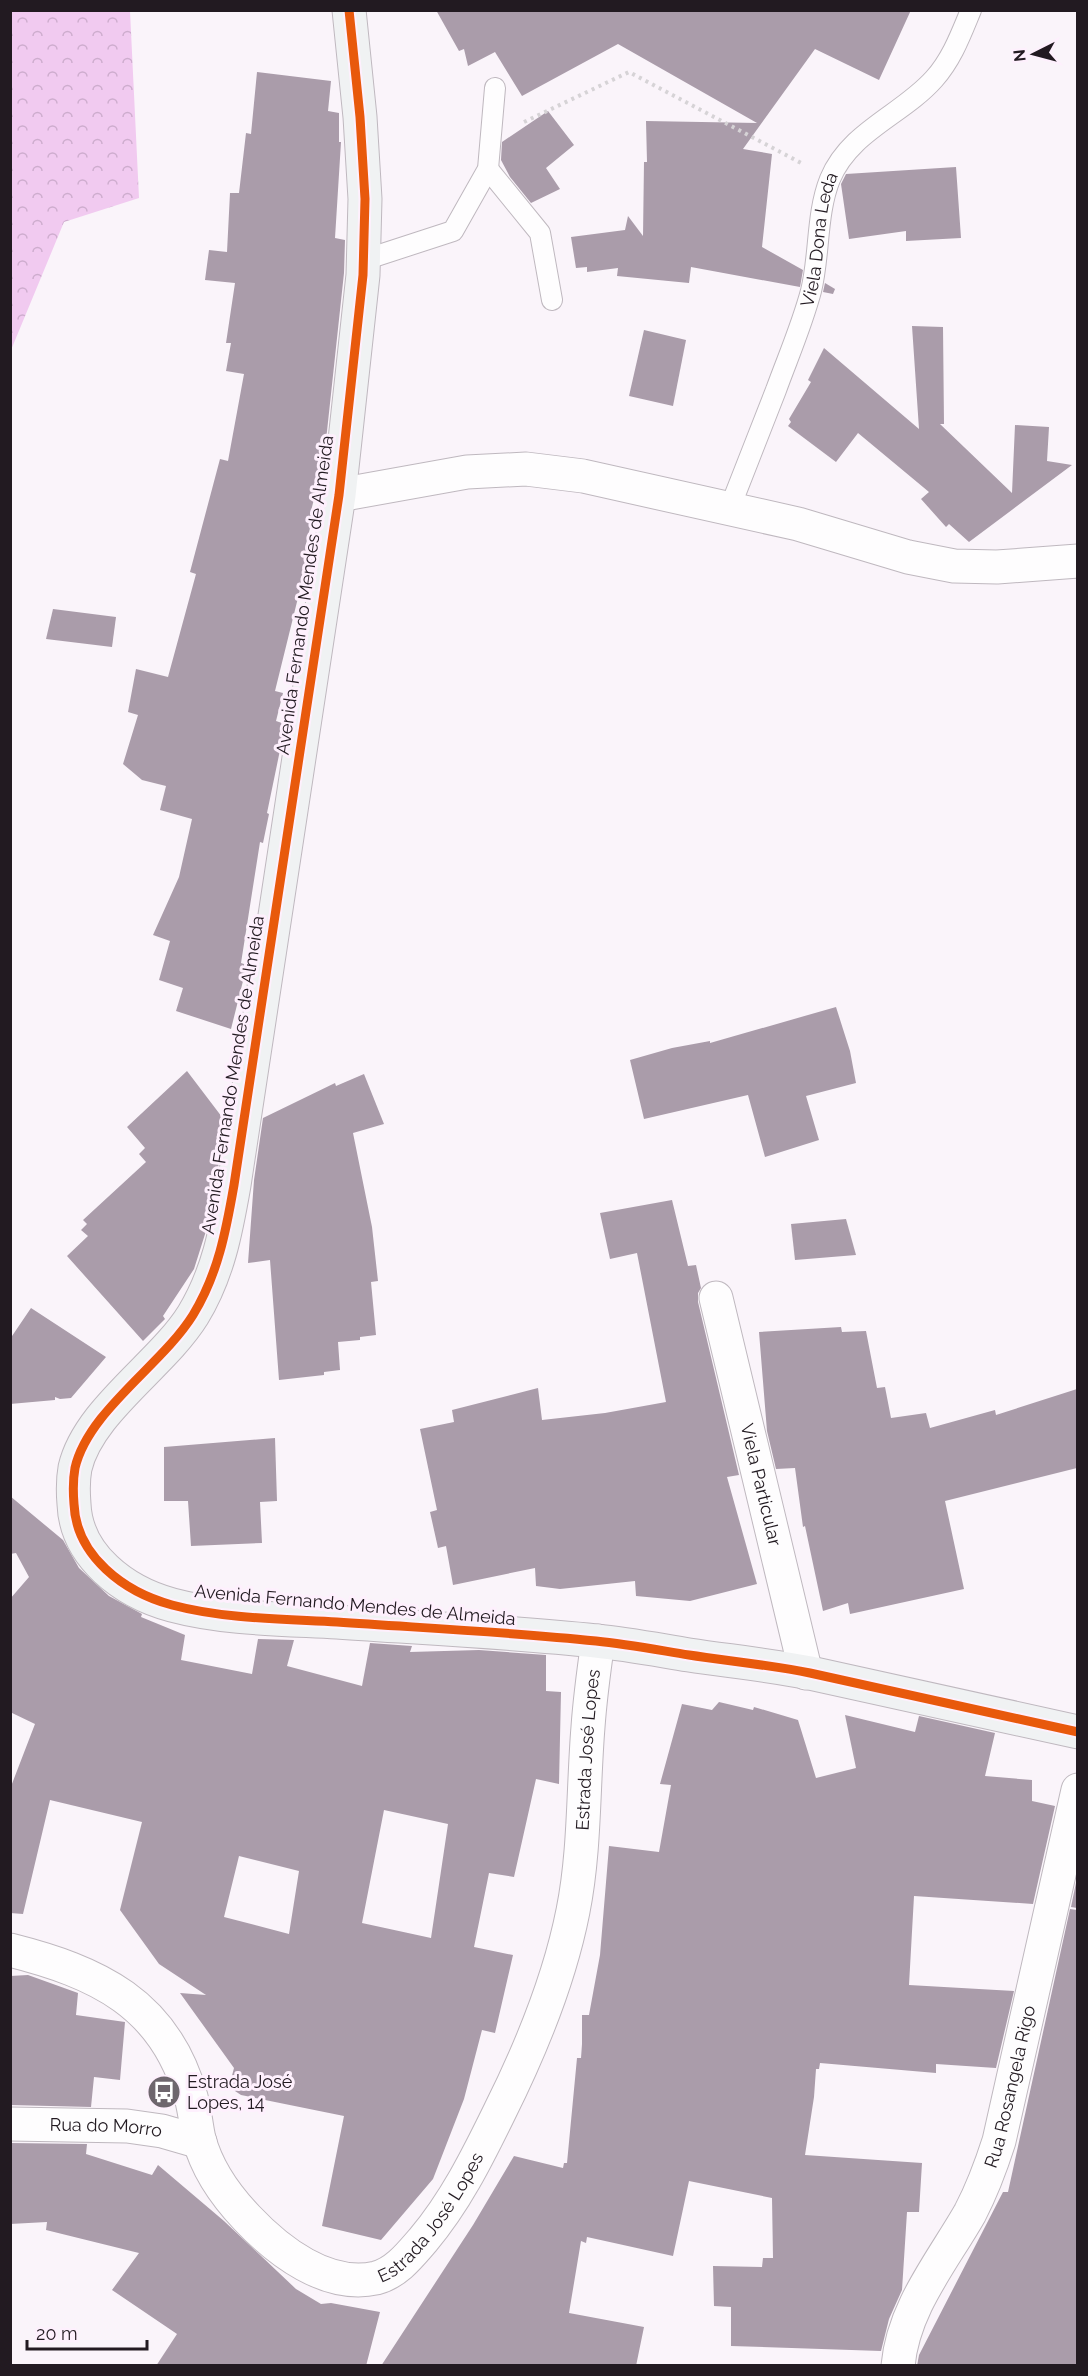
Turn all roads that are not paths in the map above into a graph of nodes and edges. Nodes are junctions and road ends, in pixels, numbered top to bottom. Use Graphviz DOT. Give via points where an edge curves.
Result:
graph roads {
  1 [pos="349,10"];
  2 [pos="971,10"];
  3 [pos="495,88"];
  4 [pos="488,169"];
  5 [pos="364,260"];
  6 [pos="552,300"];
  7 [pos="339,495"];
  8 [pos="729,510"];
  9 [pos="1077,561"];
  10 [pos="716,1298"];
  11 [pos="598,1641"];
  12 [pos="806,1673"];
  13 [pos="1077,1732"];
  14 [pos="1077,1790"];
  15 [pos="10,1950"];
  16 [pos="10,2124"];
  17 [pos="200,2142"];
  18 [pos="898,2366"];
  1 -- 5 [label="street, Avenida Fernando Mendes de Almeida" via="360,117"];
  2 -- 8 [label="lane, Viela Dona Leda" via="958,42 935,78 861,137 843,156 830,179 811,289 800,326"];
  3 -- 4 [label="lane"];
  4 -- 5 [label="lane" via="453,231"];
  4 -- 6 [label="lane" via="540,233"];
  5 -- 7 [label="street, Avenida Fernando Mendes de Almeida"];
  7 -- 8 [label="street" via="467,472 526,469 584,476"];
  7 -- 11 [label="street, Avenida Fernando Mendes de Almeida" via="223,1247 211,1282 192,1317 100,1419 84,1444 73,1485 78,1532 86,1548 112,1574 139,1592 172,1605 289,1620"];
  8 -- 9 [label="street" via="798,524 908,557 954,566"];
  10 -- 12 [label="street, Viela Particular"];
  11 -- 12 [label="street, Avenida Fernando Mendes de Almeida"];
  11 -- 17 [label="street, Estrada José Lopes" via="588,1726 579,1873 565,1947 521,2069 466,2178 437,2222 400,2265 375,2278 340,2277 307,2266 284,2253 234,2203 218,2182"];
  12 -- 13 [label="street, Avenida Fernando Mendes de Almeida"];
  14 -- 18 [label="street, Rua Rosangela Rigo" via="999,2141 970,2212 929,2278 908,2321"];
  15 -- 17 [label="street, Estrada José Lopes" via="96,1978 140,2009 180,2067"];
  16 -- 17 [label="street, Rua do Morro" via="127,2126"];
}
